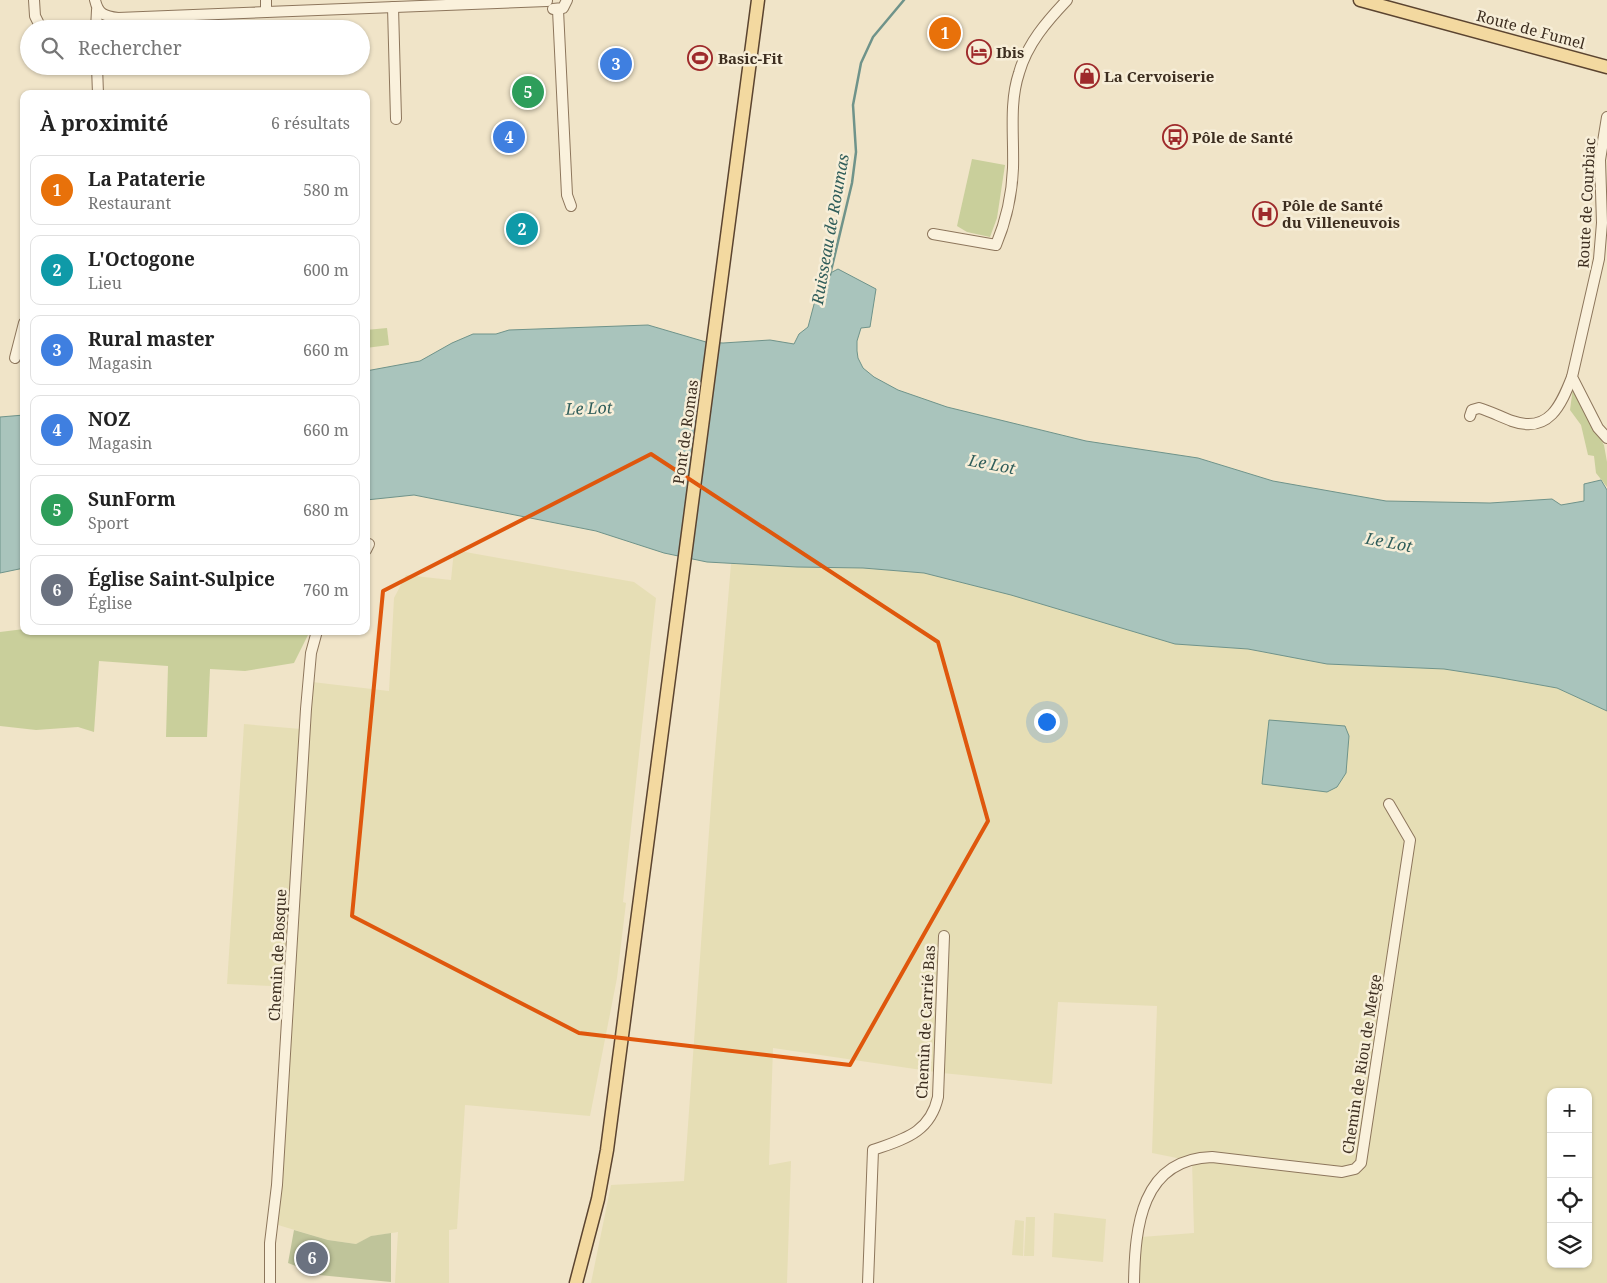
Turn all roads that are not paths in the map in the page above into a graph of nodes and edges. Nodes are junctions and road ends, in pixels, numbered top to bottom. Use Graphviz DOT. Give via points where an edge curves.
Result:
graph roads {
  1 [pos="34,0"];
  2 [pos="266,0"];
  3 [pos="547,0"];
  4 [pos="568,0"];
  5 [pos="758,0"];
  6 [pos="762,0"];
  7 [pos="1067,0"];
  8 [pos="1360,0"];
  9 [pos="96,5"];
  10 [pos="393,7"];
  11 [pos="558,10"];
  12 [pos="266,12"];
  13 [pos="757,16"];
  14 [pos="37,20"];
  15 [pos="96,20"];
  16 [pos="1607,66"];
  17 [pos="97,75"];
  18 [pos="98,90"];
  19 [pos="1607,118"];
  20 [pos="396,119"];
  21 [pos="571,206"];
  22 [pos="934,234"];
  23 [pos="20,339"];
  24 [pos="15,358"];
  25 [pos="1572,377"];
  26 [pos="1470,416"];
  27 [pos="1607,438"];
  28 [pos="317,635"];
  29 [pos="1389,804"];
  30 [pos="944,936"];
  31 [pos="270,1282"];
  32 [pos="576,1283"];
  33 [pos="868,1283"];
  34 [pos="1134,1283"];
  1 -- 14 [label="street"];
  2 -- 12 [label="street"];
  3 -- 10 [label="street"];
  3 -- 11 [label="street" via="549,6"];
  4 -- 11 [label="street"];
  5 -- 13 [label="main road"];
  6 -- 13 [label="main road"];
  7 -- 22 [label="street" via="1040,30 1018,74 1011,192 1004,227 996,246"];
  8 -- 16 [label="main road, Route de Fumel"];
  9 -- 12 [label="street" via="104,16 118,18"];
  9 -- 15 [label="street"];
  10 -- 12 [label="street"];
  10 -- 20 [label="street"];
  11 -- 21 [label="street" via="567,194"];
  13 -- 32 [label="main road, Pont de Romas" via="607,1150"];
  17 -- 18 [label="street"];
  19 -- 25 [label="street, Route de Courbiac" via="1600,160 1602,223 1599,259"];
  23 -- 24 [label="street"];
  25 -- 26 [label="street, Route de Courbiac" via="1562,404 1541,421 1522,424 1479,408 1472,410"];
  25 -- 27 [label="street" via="1598,428"];
  28 -- 31 [label="street, Chemin de Bosque" via="311,653 306,709"];
  29 -- 34 [label="street, Chemin de Riou de Metge" via="1410,840 1361,1163 1355,1170 1342,1172 1212,1157 1181,1162 1166,1173 1148,1196 1138,1225"];
  30 -- 33 [label="street, Chemin de Carrié Bas" via="936,1105 934,1113 923,1126 901,1140 873,1150"];
}
